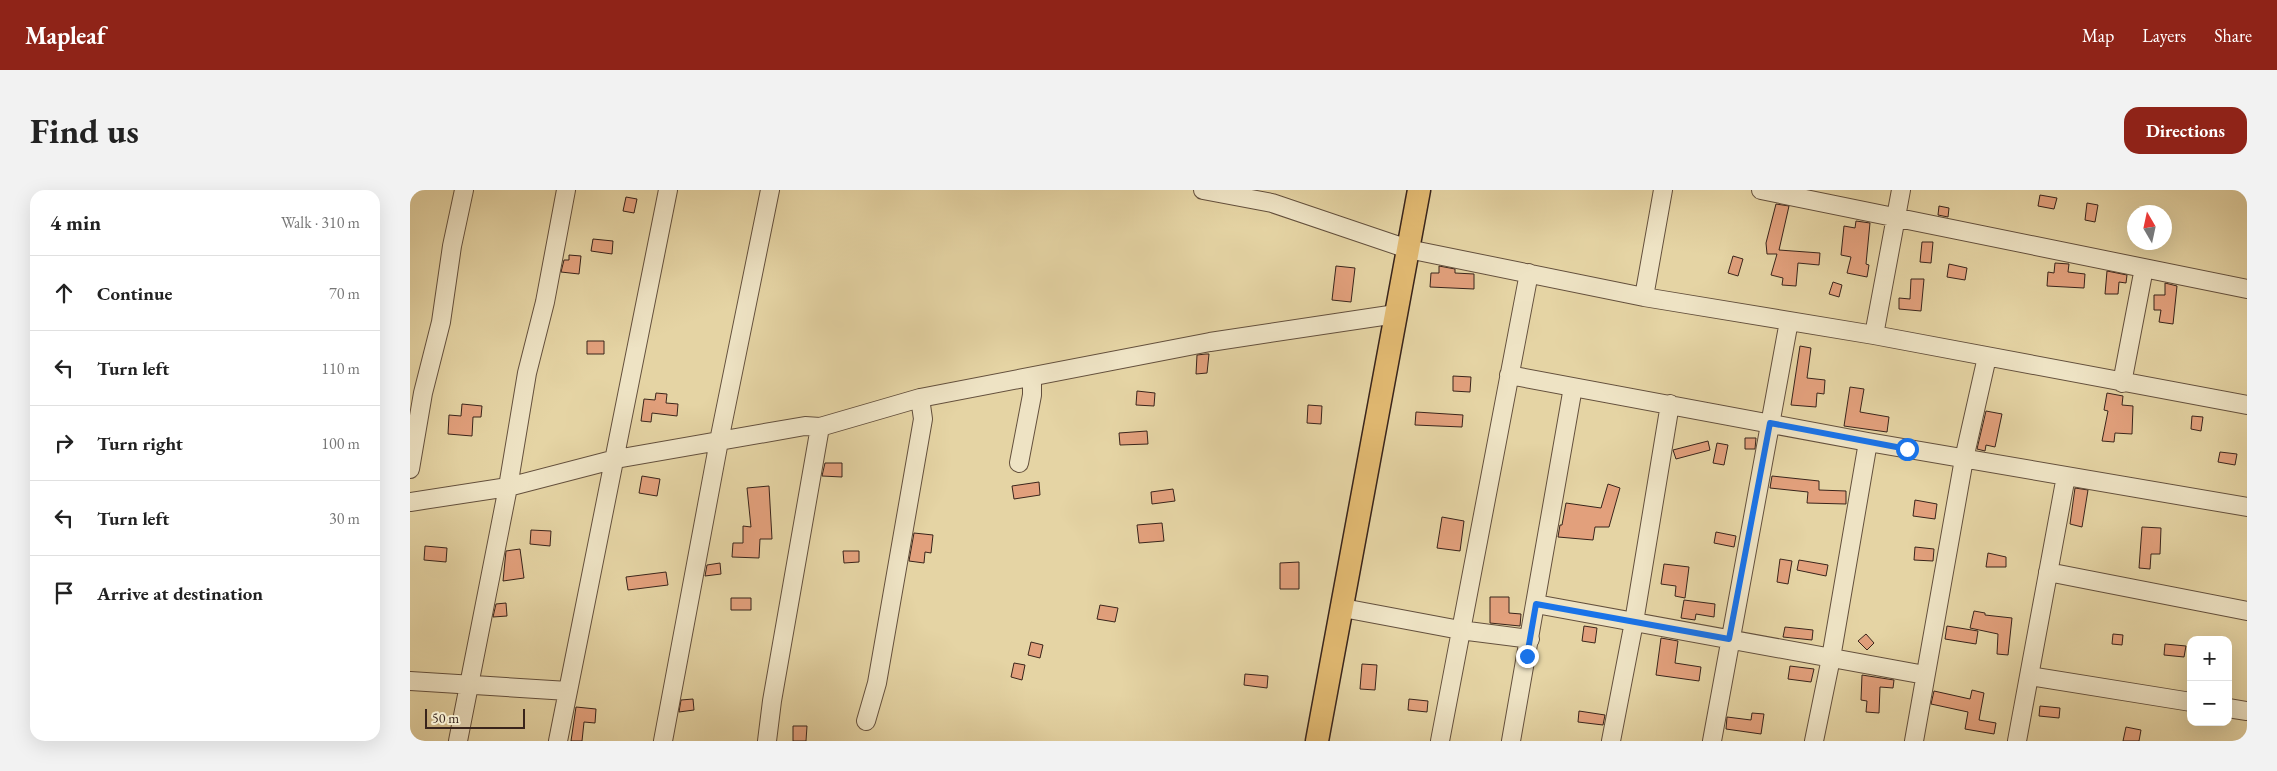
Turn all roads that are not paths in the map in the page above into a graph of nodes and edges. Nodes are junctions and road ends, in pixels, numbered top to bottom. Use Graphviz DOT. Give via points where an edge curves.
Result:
graph roads {
  1 [pos="464,190"];
  2 [pos="566,190"];
  3 [pos="668,190"];
  4 [pos="770,190"];
  5 [pos="1203,190"];
  6 [pos="1418,190"];
  7 [pos="1663,190"];
  8 [pos="1761,190"];
  9 [pos="1901,190"];
  10 [pos="1790,193"];
  11 [pos="1896,218"];
  12 [pos="1408,249"];
  13 [pos="2144,268"];
  14 [pos="1528,273"];
  15 [pos="2247,289"];
  16 [pos="1644,297"];
  17 [pos="1396,314"];
  18 [pos="1789,321"];
  19 [pos="1874,335"];
  20 [pos="1987,357"];
  21 [pos="1509,375"];
  22 [pos="1032,378"];
  23 [pos="2122,383"];
  24 [pos="1573,387"];
  25 [pos="920,398"];
  26 [pos="1670,404"];
  27 [pos="2247,406"];
  28 [pos="1770,423"];
  29 [pos="820,427"];
  30 [pos="719,441"];
  31 [pos="1868,442"];
  32 [pos="616,459"];
  33 [pos="1964,459"];
  34 [pos="1020,463"];
  35 [pos="410,468"];
  36 [pos="2066,476"];
  37 [pos="508,487"];
  38 [pos="410,502"];
  39 [pos="2247,507"];
  40 [pos="2048,572"];
  41 [pos="1536,604"];
  42 [pos="1343,608"];
  43 [pos="2247,611"];
  44 [pos="1634,622"];
  45 [pos="1460,630"];
  46 [pos="1530,639"];
  47 [pos="1729,639"];
  48 [pos="1831,658"];
  49 [pos="1925,675"];
  50 [pos="2029,676"];
  51 [pos="410,681"];
  52 [pos="470,686"];
  53 [pos="568,691"];
  54 [pos="2187,701"];
  55 [pos="2232,709"];
  56 [pos="2247,711"];
  57 [pos="866,721"];
  58 [pos="458,741"];
  59 [pos="558,741"];
  60 [pos="663,741"];
  61 [pos="767,741"];
  62 [pos="1316,741"];
  63 [pos="1440,741"];
  64 [pos="1511,741"];
  65 [pos="1611,741"];
  66 [pos="1712,741"];
  67 [pos="1814,741"];
  68 [pos="1914,741"];
  69 [pos="2017,741"];
  1 -- 35 [label="street" via="441,322 423,393"];
  2 -- 37 [label="street" via="545,302 527,373"];
  3 -- 32 [label="street"];
  4 -- 30 [label="street"];
  5 -- 12 [label="street" via="1272,203"];
  6 -- 12 [label="main road"];
  7 -- 16 [label="street"];
  8 -- 10 [label="street"];
  9 -- 11 [label="street"];
  10 -- 11 [label="street"];
  11 -- 13 [label="street"];
  11 -- 19 [label="street"];
  12 -- 14 [label="street"];
  12 -- 17 [label="main road"];
  13 -- 15 [label="street"];
  13 -- 23 [label="street"];
  14 -- 16 [label="street"];
  14 -- 21 [label="street"];
  16 -- 18 [label="street"];
  17 -- 22 [label="street" via="1210,342"];
  17 -- 42 [label="main road"];
  18 -- 19 [label="street"];
  18 -- 28 [label="street"];
  19 -- 20 [label="street"];
  20 -- 23 [label="street"];
  20 -- 33 [label="street"];
  21 -- 24 [label="street"];
  21 -- 45 [label="street"];
  22 -- 25 [label="street"];
  22 -- 34 [label="street"];
  23 -- 27 [label="street"];
  24 -- 26 [label="street"];
  24 -- 41 [label="street"];
  25 -- 29 [label="street"];
  25 -- 57 [label="street" via="923,419 878,683"];
  26 -- 28 [label="street"];
  26 -- 44 [label="street"];
  28 -- 31 [label="street"];
  28 -- 47 [label="street"];
  29 -- 30 [label="street" via="805,426"];
  29 -- 61 [label="street"];
  30 -- 32 [label="street"];
  30 -- 60 [label="street"];
  31 -- 33 [label="street"];
  31 -- 48 [label="street"];
  32 -- 37 [label="street"];
  32 -- 53 [label="street"];
  33 -- 36 [label="street"];
  33 -- 49 [label="street"];
  36 -- 39 [label="street"];
  36 -- 40 [label="street"];
  37 -- 38 [label="street"];
  37 -- 52 [label="street"];
  40 -- 43 [label="street"];
  40 -- 50 [label="street"];
  41 -- 44 [label="street"];
  41 -- 46 [label="street"];
  42 -- 45 [label="street"];
  42 -- 62 [label="main road"];
  44 -- 47 [label="street"];
  44 -- 65 [label="street"];
  45 -- 46 [label="street"];
  45 -- 63 [label="street"];
  46 -- 64 [label="street"];
  47 -- 48 [label="street"];
  47 -- 66 [label="street"];
  48 -- 49 [label="street"];
  48 -- 67 [label="street"];
  49 -- 68 [label="street"];
  50 -- 54 [label="street"];
  50 -- 69 [label="street"];
  51 -- 52 [label="street"];
  52 -- 53 [label="street"];
  52 -- 58 [label="street"];
  53 -- 59 [label="street"];
  55 -- 56 [label="street"];
}
